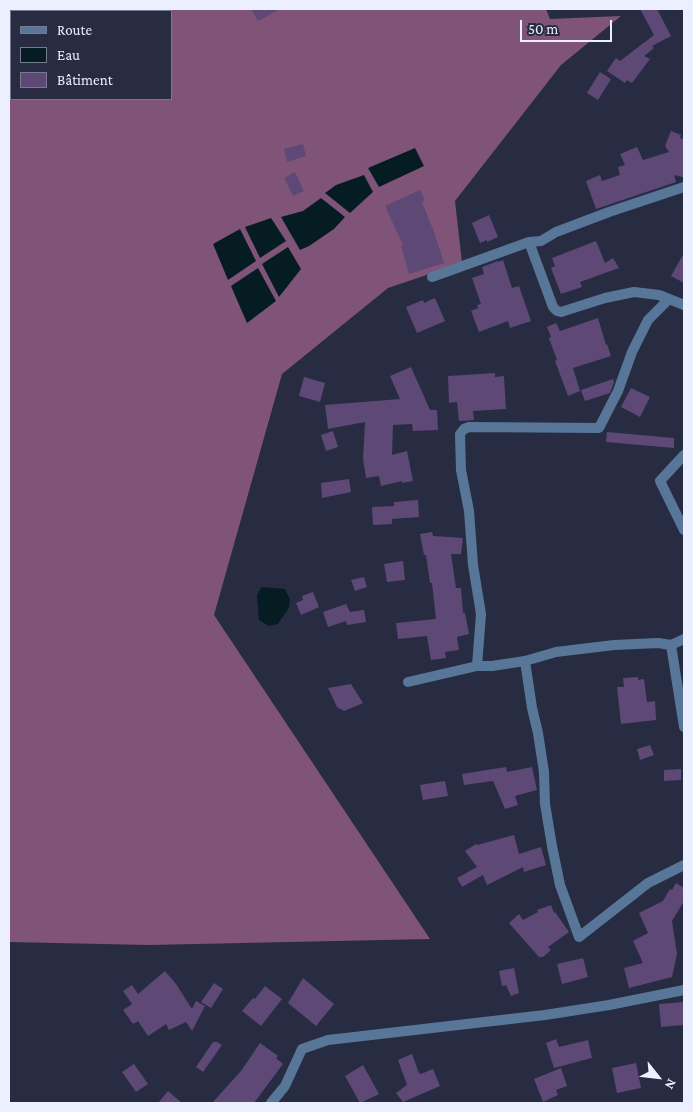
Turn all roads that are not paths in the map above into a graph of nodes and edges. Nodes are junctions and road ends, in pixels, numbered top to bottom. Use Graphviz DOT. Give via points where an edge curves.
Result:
graph roads {
  1 [pos="684,187"];
  2 [pos="528,242"];
  3 [pos="432,277"];
  4 [pos="669,299"];
  5 [pos="684,304"];
  6 [pos="684,455"];
  7 [pos="684,530"];
  8 [pos="684,639"];
  9 [pos="671,645"];
  10 [pos="525,661"];
  11 [pos="478,666"];
  12 [pos="408,682"];
  13 [pos="684,727"];
  14 [pos="684,865"];
  15 [pos="684,990"];
  16 [pos="271,1103"];
  1 -- 2 [label="street" via="556,232 541,241"];
  2 -- 3 [label="street"];
  2 -- 4 [label="street" via="553,308 557,311 634,292"];
  4 -- 5 [label="street"];
  4 -- 11 [label="street" via="648,320 599,428 469,427 460,434 461,470 481,614"];
  6 -- 7 [label="street" via="660,481"];
  8 -- 9 [label="street"];
  9 -- 10 [label="street" via="614,645 556,652"];
  9 -- 13 [label="street"];
  10 -- 11 [label="street"];
  10 -- 14 [label="street" via="544,772 552,846 560,885 579,937 648,883"];
  11 -- 12 [label="street"];
  15 -- 16 [label="street" via="544,1015 328,1040 302,1049 285,1086"];
}
